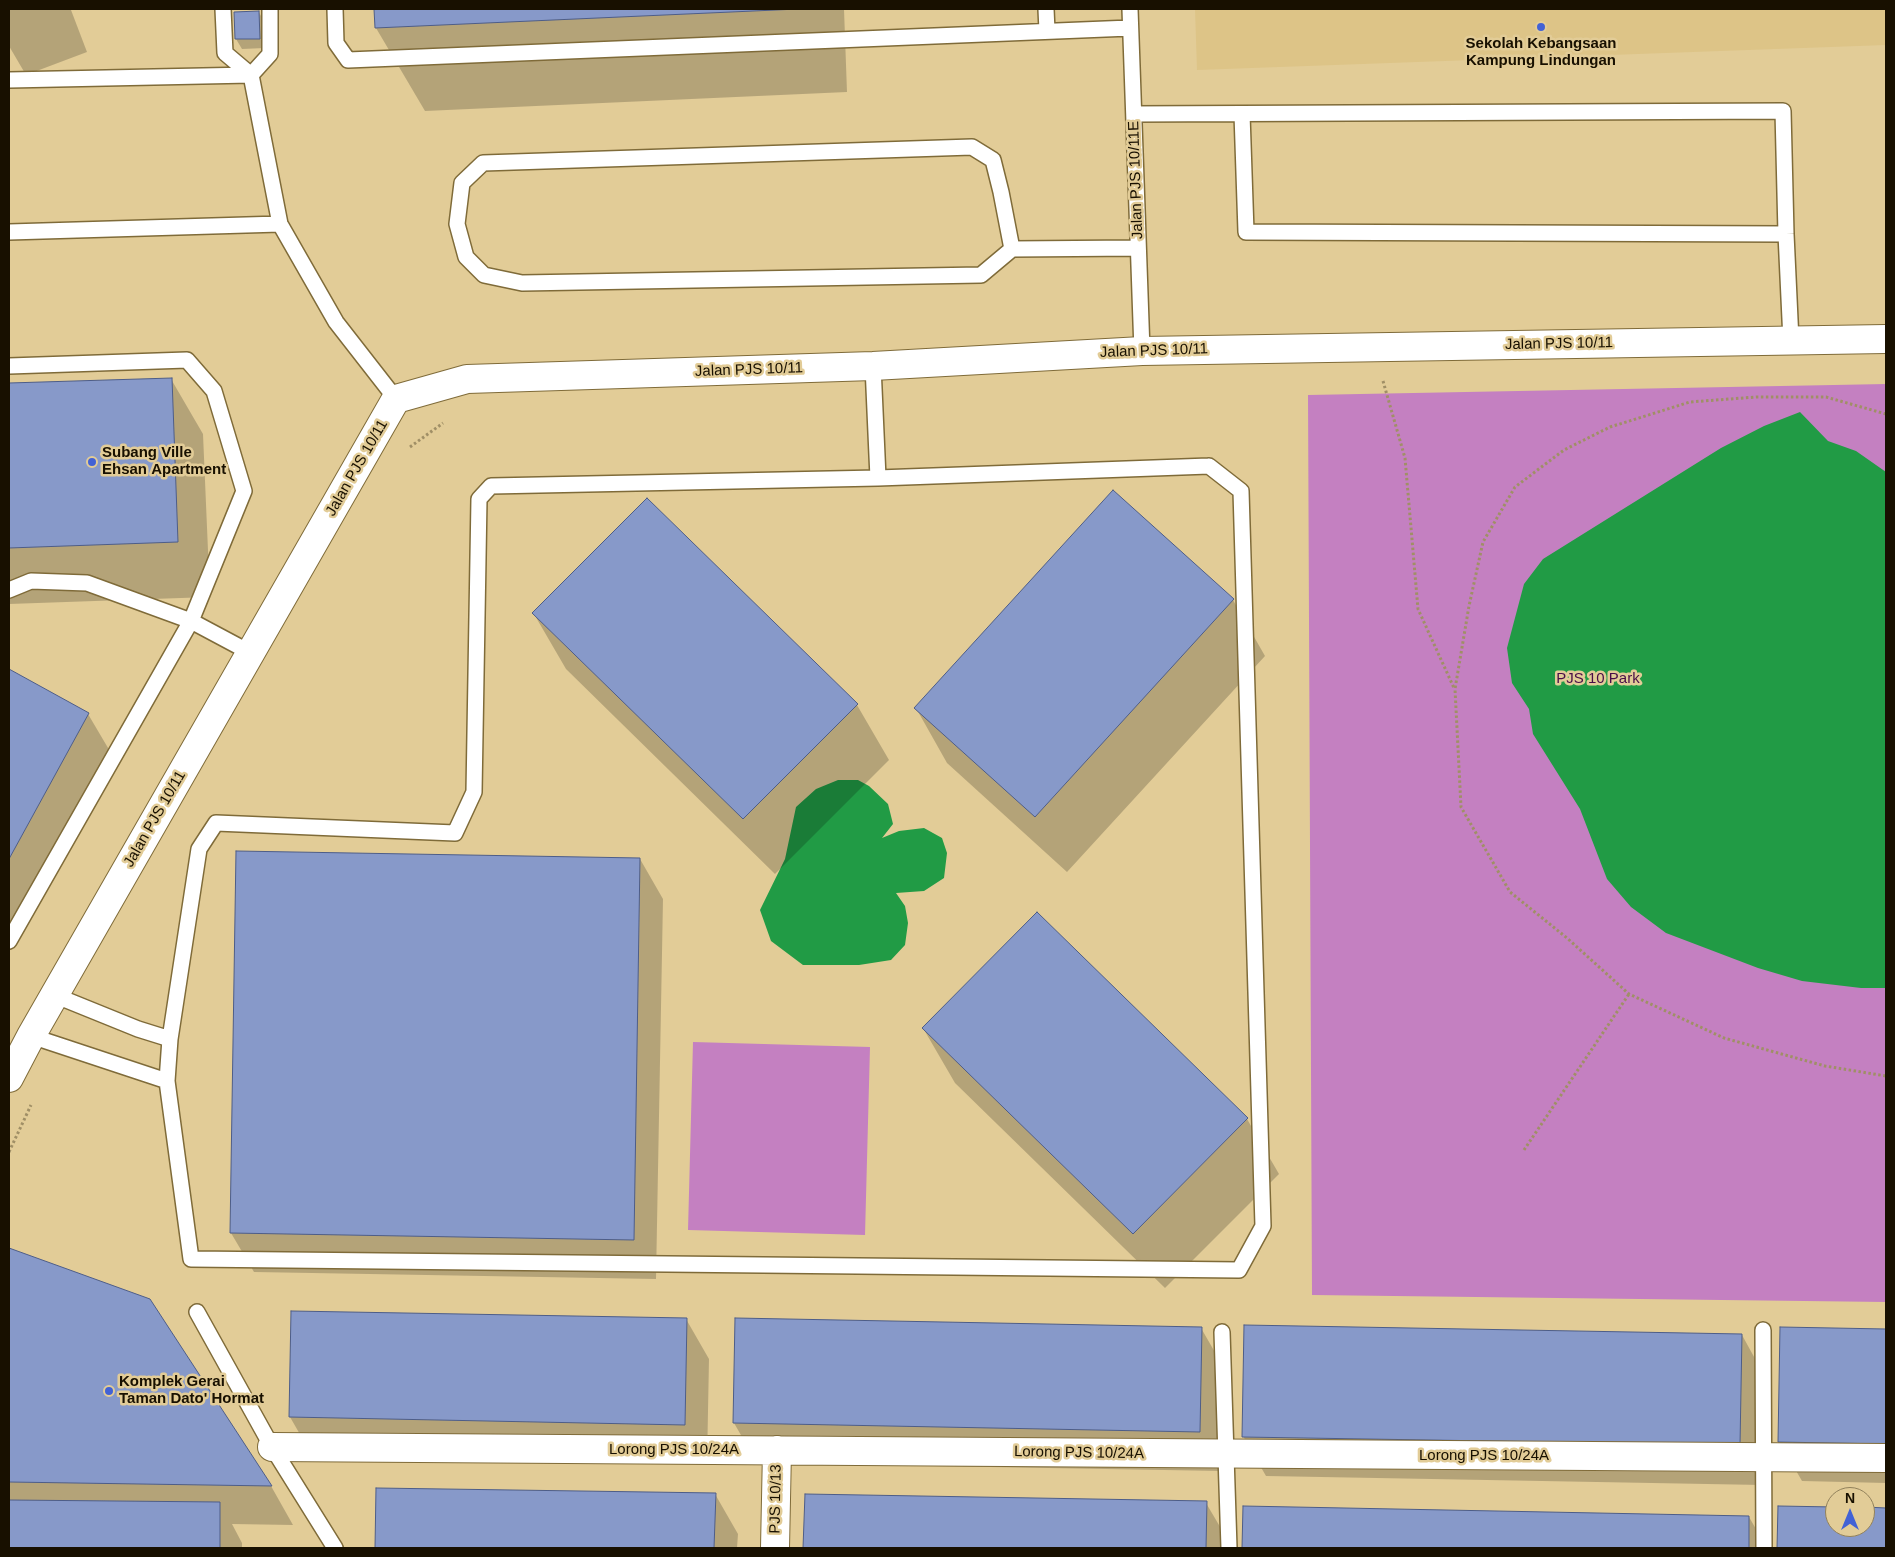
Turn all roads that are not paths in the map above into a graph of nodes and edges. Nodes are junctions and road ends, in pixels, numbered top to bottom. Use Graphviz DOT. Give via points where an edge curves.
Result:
graph roads {
  1 [pos="223,9"];
  2 [pos="270,9"];
  3 [pos="335,9"];
  4 [pos="1046,9"];
  5 [pos="1130,9"];
  6 [pos="1130,28"];
  7 [pos="1047,31"];
  8 [pos="250,75"];
  9 [pos="9,80"];
  10 [pos="1134,114"];
  11 [pos="1242,114"];
  12 [pos="280,224"];
  13 [pos="9,232"];
  14 [pos="1786,234"];
  15 [pos="1138,248"];
  16 [pos="1012,249"];
  17 [pos="1886,339"];
  18 [pos="1791,340"];
  19 [pos="1142,351"];
  20 [pos="9,366"];
  21 [pos="873,366"];
  22 [pos="396,399"];
  23 [pos="878,478"];
  24 [pos="9,590"];
  25 [pos="191,622"];
  26 [pos="250,653"];
  27 [pos="9,941"];
  28 [pos="54,995"];
  29 [pos="31,1036"];
  30 [pos="170,1039"];
  31 [pos="9,1078"];
  32 [pos="167,1081"];
  33 [pos="198,1312"];
  34 [pos="1763,1330"];
  35 [pos="1222,1332"];
  36 [pos="272,1447"];
  37 [pos="777,1450"];
  38 [pos="1226,1455"];
  39 [pos="1763,1457"];
  40 [pos="1886,1458"];
  41 [pos="335,1548"];
  42 [pos="775,1548"];
  43 [pos="1229,1548"];
  44 [pos="1764,1548"];
  1 -- 8 [label="lane" via="225,53"];
  2 -- 8 [label="lane" via="270,54"];
  3 -- 7 [label="lane" via="336,43 348,60"];
  4 -- 7 [label="lane"];
  5 -- 6 [label="lane, Jalan PJS 10/11E"];
  6 -- 7 [label="lane"];
  6 -- 10 [label="lane, Jalan PJS 10/11E"];
  8 -- 9 [label="lane"];
  8 -- 12 [label="lane"];
  10 -- 11 [label="lane"];
  10 -- 15 [label="lane, Jalan PJS 10/11E"];
  11 -- 14 [label="lane" via="1246,232"];
  11 -- 14 [label="lane" via="1783,111"];
  12 -- 13 [label="lane"];
  12 -- 22 [label="lane" via="336,322"];
  14 -- 18 [label="lane"];
  15 -- 16 [label="lane"];
  15 -- 19 [label="lane, Jalan PJS 10/11E"];
  16 -- 16 [label="lane" via="981,275 522,283 484,275 466,257 456,224 462,183 483,163 972,147 993,160"];
  17 -- 18 [label="street, Jalan PJS 10/11"];
  18 -- 19 [label="street, Jalan PJS 10/11"];
  19 -- 21 [label="street, Jalan PJS 10/11"];
  20 -- 25 [label="lane" via="187,360 214,391 244,491"];
  21 -- 22 [label="street, Jalan PJS 10/11" via="467,380"];
  21 -- 23 [label="lane"];
  22 -- 26 [label="street, Jalan PJS 10/11"];
  23 -- 30 [label="lane" via="491,486 479,499 474,792 455,833 216,823 199,849"];
  23 -- 32 [label="lane" via="1209,466 1241,491 1263,1226 1239,1270 191,1259"];
  24 -- 25 [label="lane" via="31,581 87,583"];
  25 -- 26 [label="lane"];
  25 -- 27 [label="lane"];
  26 -- 28 [label="street, Jalan PJS 10/11"];
  28 -- 29 [label="street, Jalan PJS 10/11"];
  28 -- 30 [label="lane"];
  29 -- 31 [label="street, Jalan PJS 10/11"];
  29 -- 32 [label="lane"];
  30 -- 32 [label="lane"];
  33 -- 36 [label="lane"];
  34 -- 39 [label="lane"];
  35 -- 38 [label="lane"];
  36 -- 37 [label="street, Lorong PJS 10/24A"];
  36 -- 41 [label="lane"];
  37 -- 38 [label="street, Lorong PJS 10/24A"];
  37 -- 42 [label="street, PJS 10/13"];
  38 -- 39 [label="street, Lorong PJS 10/24A"];
  38 -- 43 [label="lane"];
  39 -- 40 [label="street, Lorong PJS 10/24A"];
  39 -- 44 [label="lane"];
}
